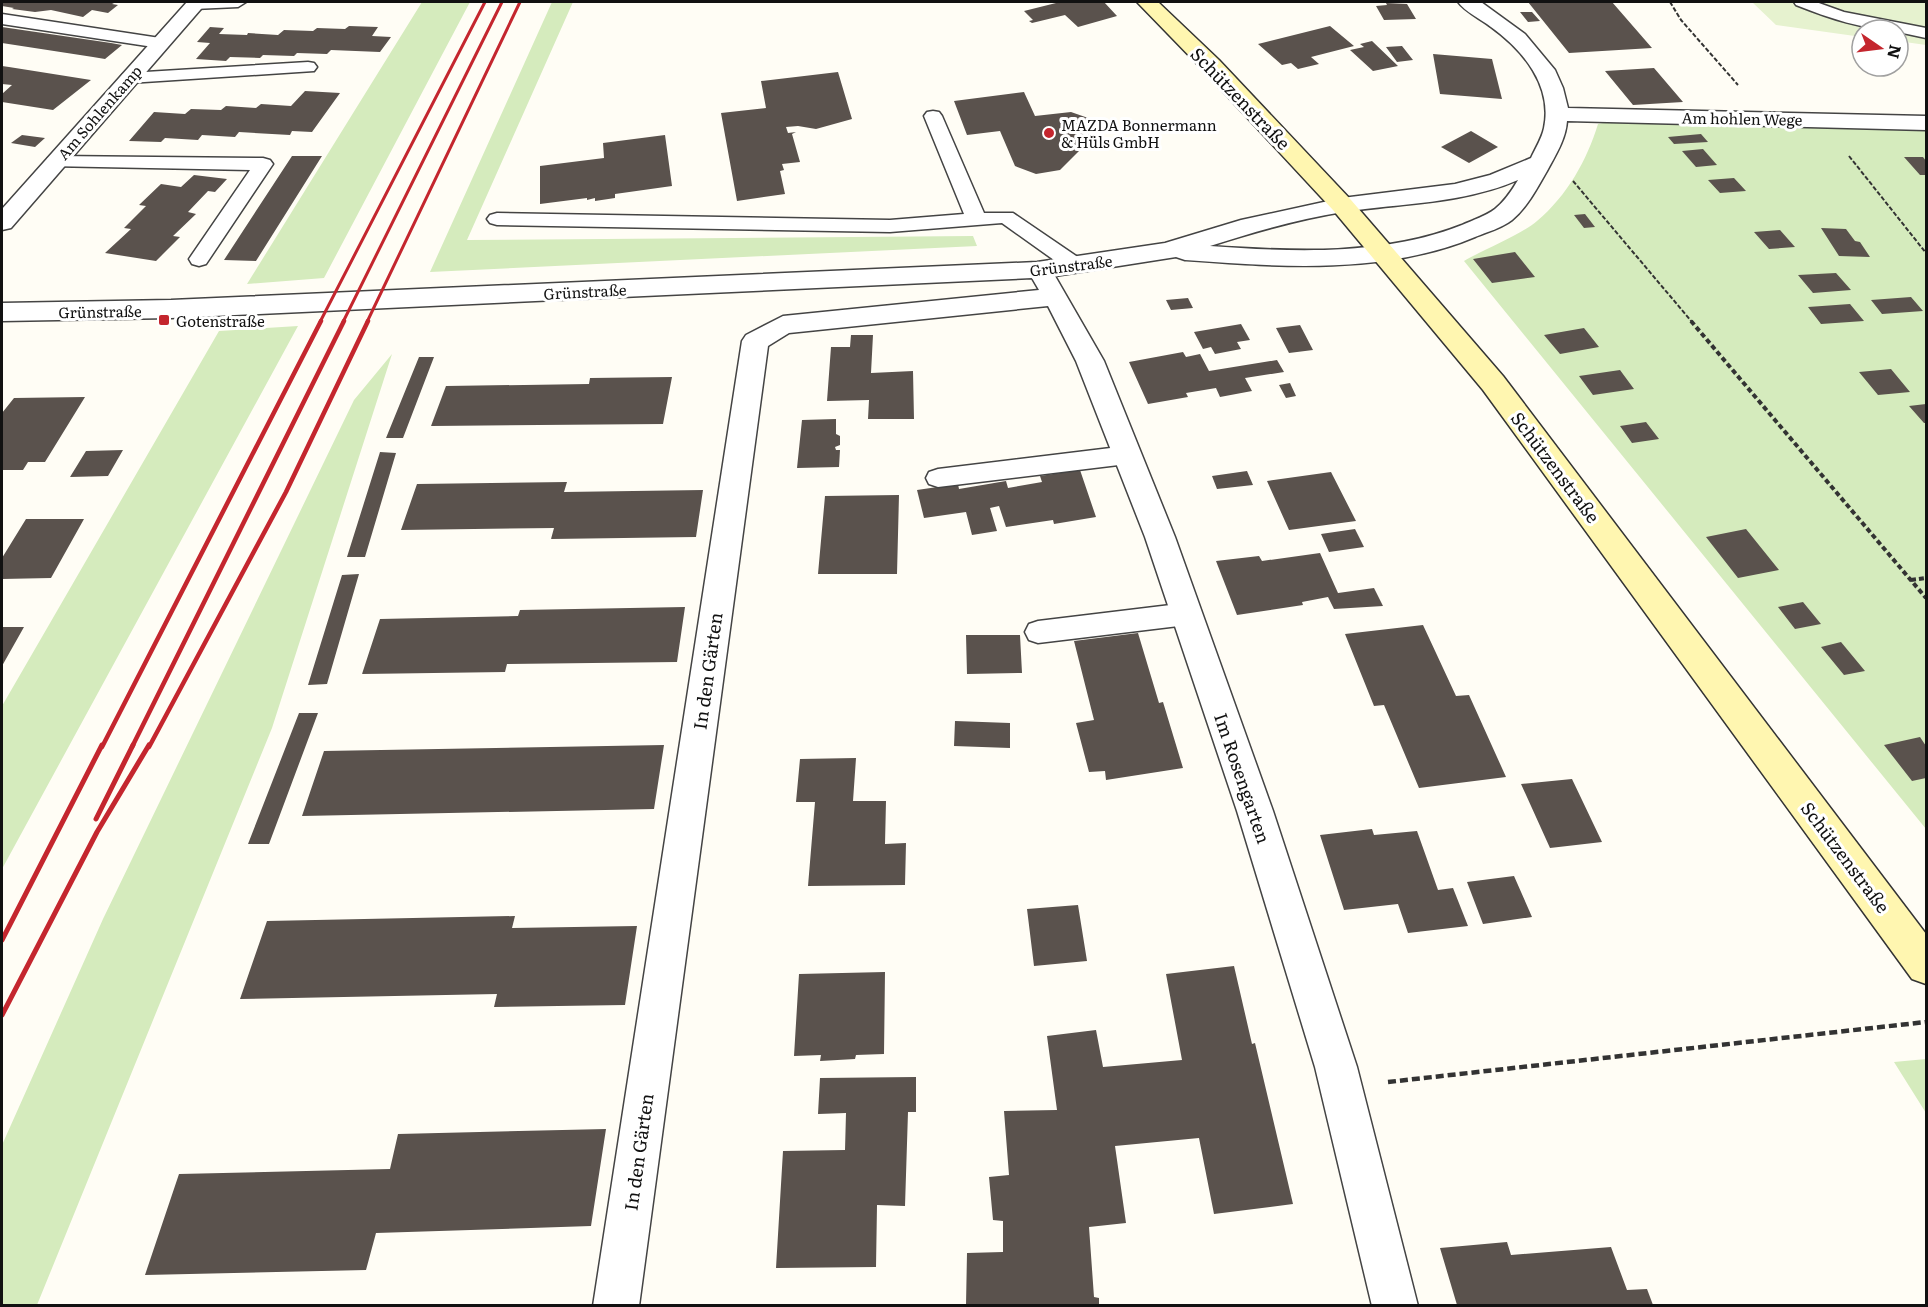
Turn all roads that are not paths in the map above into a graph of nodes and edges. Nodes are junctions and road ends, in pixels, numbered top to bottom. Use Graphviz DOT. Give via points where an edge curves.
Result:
graph roads {
  1 [pos="238,2"];
  2 [pos="1147,2"];
  3 [pos="1468,2"];
  4 [pos="1802,2"];
  5 [pos="196,3"];
  6 [pos="2,19"];
  7 [pos="1926,33"];
  8 [pos="160,43"];
  9 [pos="308,67"];
  10 [pos="129,78"];
  11 [pos="1558,114"];
  12 [pos="933,116"];
  13 [pos="1926,123"];
  14 [pos="55,162"];
  15 [pos="1538,164"];
  16 [pos="1342,205"];
  17 [pos="976,218"];
  18 [pos="497,219"];
  19 [pos="2,223"];
  20 [pos="1168,251"];
  21 [pos="1384,252"];
  22 [pos="199,259"];
  23 [pos="1075,265"];
  24 [pos="1047,284"];
  25 [pos="2,312"];
  26 [pos="1127,455"];
  27 [pos="938,478"];
  28 [pos="1187,614"];
  29 [pos="1038,632"];
  30 [pos="1926,965"];
  31 [pos="616,1305"];
  32 [pos="1395,1305"];
  1 -- 5 [label="lane"];
  2 -- 16 [label="main road, Schützenstraße"];
  3 -- 11 [label="street" via="1525,45 1551,81"];
  4 -- 7 [label="lane" via="1840,16"];
  5 -- 8 [label="street, Am Sohlenkamp"];
  6 -- 8 [label="lane"];
  8 -- 10 [label="street, Am Sohlenkamp"];
  9 -- 10 [label="lane"];
  10 -- 14 [label="street, Am Sohlenkamp"];
  11 -- 13 [label="street, Am hohlen Wege"];
  11 -- 15 [label="street, Grünstraße" via="1552,140"];
  12 -- 17 [label="lane"];
  14 -- 19 [label="street, Am Sohlenkamp"];
  14 -- 22 [label="lane" via="263,164"];
  15 -- 16 [label="street, Grünstraße" via="1456,192"];
  15 -- 21 [label="street, Grünstraße" via="1525,190 1505,213 1463,235"];
  16 -- 20 [label="street, Grünstraße" via="1250,225"];
  16 -- 21 [label="main road, Schützenstraße"];
  17 -- 18 [label="lane" via="890,226"];
  17 -- 23 [label="lane" via="1006,217"];
  20 -- 21 [label="street, Grünstraße" via="1262,258"];
  20 -- 23 [label="street, Grünstraße"];
  21 -- 30 [label="main road, Schützenstraße" via="1493,383"];
  23 -- 24 [label="street, Grünstraße"];
  24 -- 25 [label="street, Grünstraße"];
  24 -- 26 [label="street, Im Rosengarten" via="1090,361"];
  24 -- 31 [label="street, In den Gärten" via="783,325 755,341"];
  26 -- 27 [label="lane"];
  26 -- 28 [label="street, Im Rosengarten"];
  28 -- 29 [label="lane"];
  28 -- 32 [label="street, Im Rosengarten" via="1255,811 1341,1088"];
}
